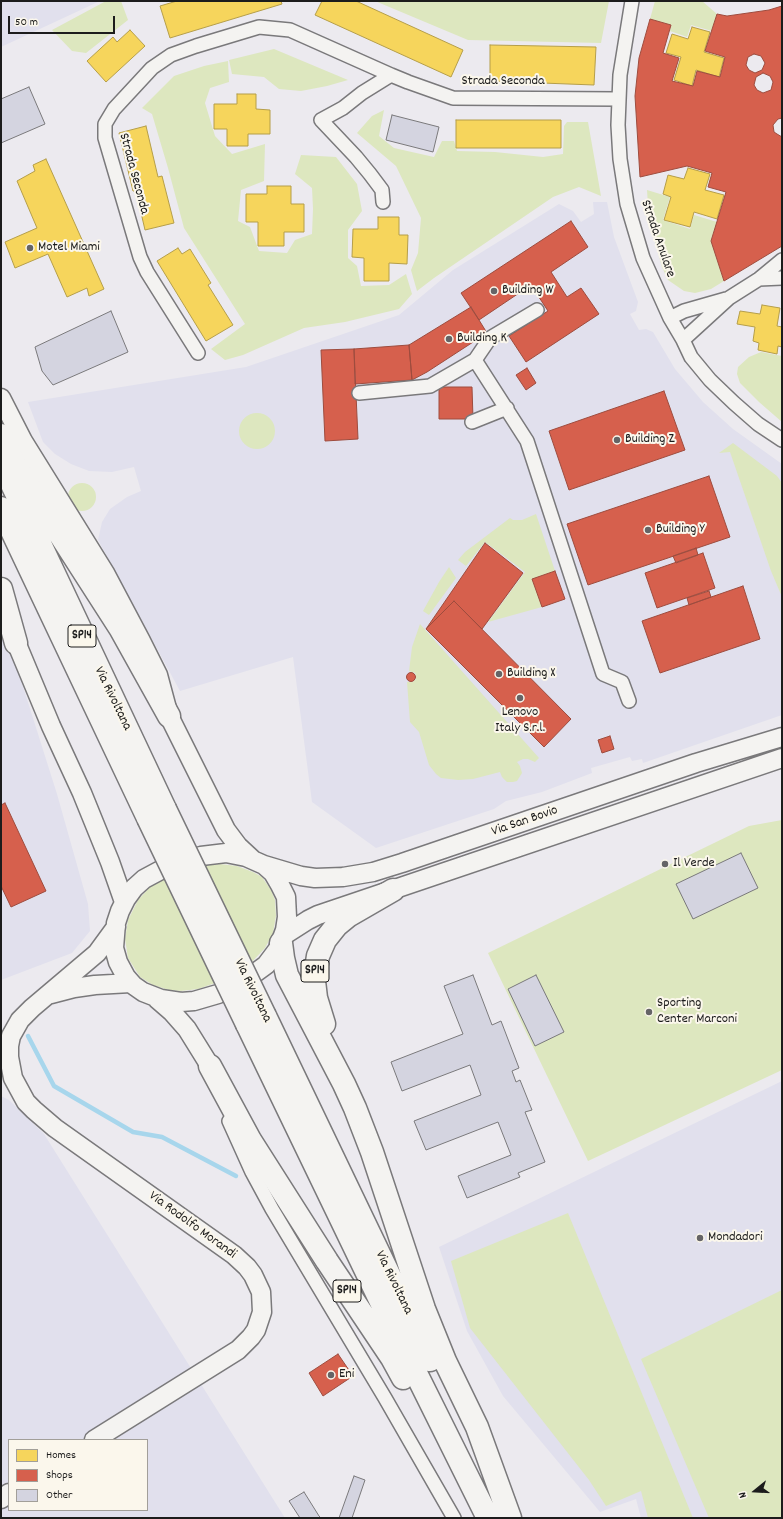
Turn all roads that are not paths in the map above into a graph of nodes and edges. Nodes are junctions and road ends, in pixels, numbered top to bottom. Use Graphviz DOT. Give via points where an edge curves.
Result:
graph roads {
  1 [pos="632,1"];
  2 [pos="391,75"];
  3 [pos="618,98"];
  4 [pos="383,202"];
  5 [pos="782,260"];
  6 [pos="782,278"];
  7 [pos="759,280"];
  8 [pos="729,298"];
  9 [pos="536,310"];
  10 [pos="670,318"];
  11 [pos="683,340"];
  12 [pos="198,353"];
  13 [pos="476,360"];
  14 [pos="359,393"];
  15 [pos="1,398"];
  16 [pos="507,408"];
  17 [pos="472,422"];
  18 [pos="1,435"];
  19 [pos="782,440"];
  20 [pos="1,461"];
  21 [pos="1,508"];
  22 [pos="1,589"];
  23 [pos="1,607"];
  24 [pos="16,643"];
  25 [pos="629,701"];
  26 [pos="170,716"];
  27 [pos="782,727"];
  28 [pos="782,737"];
  29 [pos="782,758"];
  30 [pos="696,762"];
  31 [pos="156,814"];
  32 [pos="258,862"];
  33 [pos="393,890"];
  34 [pos="124,902"];
  35 [pos="116,927"];
  36 [pos="282,939"];
  37 [pos="131,983"];
  38 [pos="48,995"];
  39 [pos="155,997"];
  40 [pos="256,1020"];
  41 [pos="210,1066"];
  42 [pos="6,1070"];
  43 [pos="344,1084"];
  44 [pos="96,1439"];
  45 [pos="454,1518"];
  46 [pos="482,1518"];
  47 [pos="488,1518"];
  48 [pos="510,1518"];
  1 -- 3 [label="street, Strada Anulare"];
  2 -- 3 [label="street, Strada Seconda" via="453,98"];
  2 -- 4 [label="street" via="321,120 370,174 382,190"];
  2 -- 12 [label="street, Strada Seconda" via="290,30 259,27 171,55 152,68 114,109 105,124 105,138 140,257"];
  3 -- 10 [label="street, Strada Anulare" via="620,159 627,204 643,258"];
  5 -- 7 [label="street"];
  6 -- 7 [label="street"];
  7 -- 8 [label="street"];
  8 -- 10 [label="street"];
  8 -- 11 [label="street"];
  9 -- 13 [label="street" via="490,338"];
  10 -- 11 [label="street, Strada Anulare"];
  11 -- 19 [label="street, Strada Anulare" via="691,357 710,380 758,424"];
  13 -- 14 [label="street" via="430,386"];
  13 -- 16 [label="street"];
  15 -- 26 [label="main road" via="23,441 108,580 158,675"];
  16 -- 17 [label="street"];
  16 -- 25 [label="street" via="527,441 603,674 622,682"];
  18 -- 26 [label="highway, SP14" via="14,463 120,628"];
  20 -- 31 [label="highway, Via Rivoltana / SP14"];
  21 -- 31 [label="highway, Via Rivoltana / SP14"];
  22 -- 24 [label="highway"];
  23 -- 24 [label="main road"];
  24 -- 34 [label="main road" via="82,792"];
  26 -- 32 [label="main road" via="226,830 238,846"];
  27 -- 30 [label="main road"];
  28 -- 30 [label="main road, Via San Bovio"];
  29 -- 33 [label="main road, Via San Bovio"];
  30 -- 32 [label="main road, Via San Bovio" via="373,872 315,878"];
  31 -- 40 [label="highway, Via Rivoltana / SP14, bridge"];
  32 -- 34 [label="main road, Via San Bovio" via="240,855 220,853 179,861 144,879"];
  32 -- 36 [label="main road" via="273,873 286,897 287,917"];
  33 -- 36 [label="main road, Via San Bovio" via="312,917"];
  33 -- 43 [label="highway, SP14" via="366,904 337,925 325,940 317,960 314,981 316,998"];
  34 -- 35 [label="main road, Via San Bovio"];
  35 -- 37 [label="main road" via="116,955 122,971"];
  35 -- 38 [label="main road, Via Rodolfo Morandi" via="97,953"];
  36 -- 39 [label="main road" via="266,965 226,991 187,1002 174,1002"];
  36 -- 43 [label="highway, SP14" via="287,975"];
  37 -- 38 [label="main road, Via Rodolfo Morandi" via="81,987"];
  37 -- 39 [label="main road"];
  38 -- 42 [label="main road, Via Rodolfo Morandi" via="26,1014 11,1036"];
  39 -- 41 [label="main road" via="187,1028"];
  40 -- 47 [label="highway, Via Rivoltana / SP14" via="396,1333"];
  40 -- 48 [label="highway, Via Rivoltana / SP14"];
  41 -- 45 [label="street" via="226,1113 262,1192"];
  41 -- 46 [label="highway, SP14" via="270,1173 392,1358 450,1470"];
  42 -- 44 [label="main road, Via Rodolfo Morandi" via="21,1095 34,1110 55,1128 234,1255 253,1275 260,1292 262,1312 256,1330 238,1350"];
  43 -- 48 [label="highway" via="372,1152 424,1309 445,1361 477,1427"];
}
